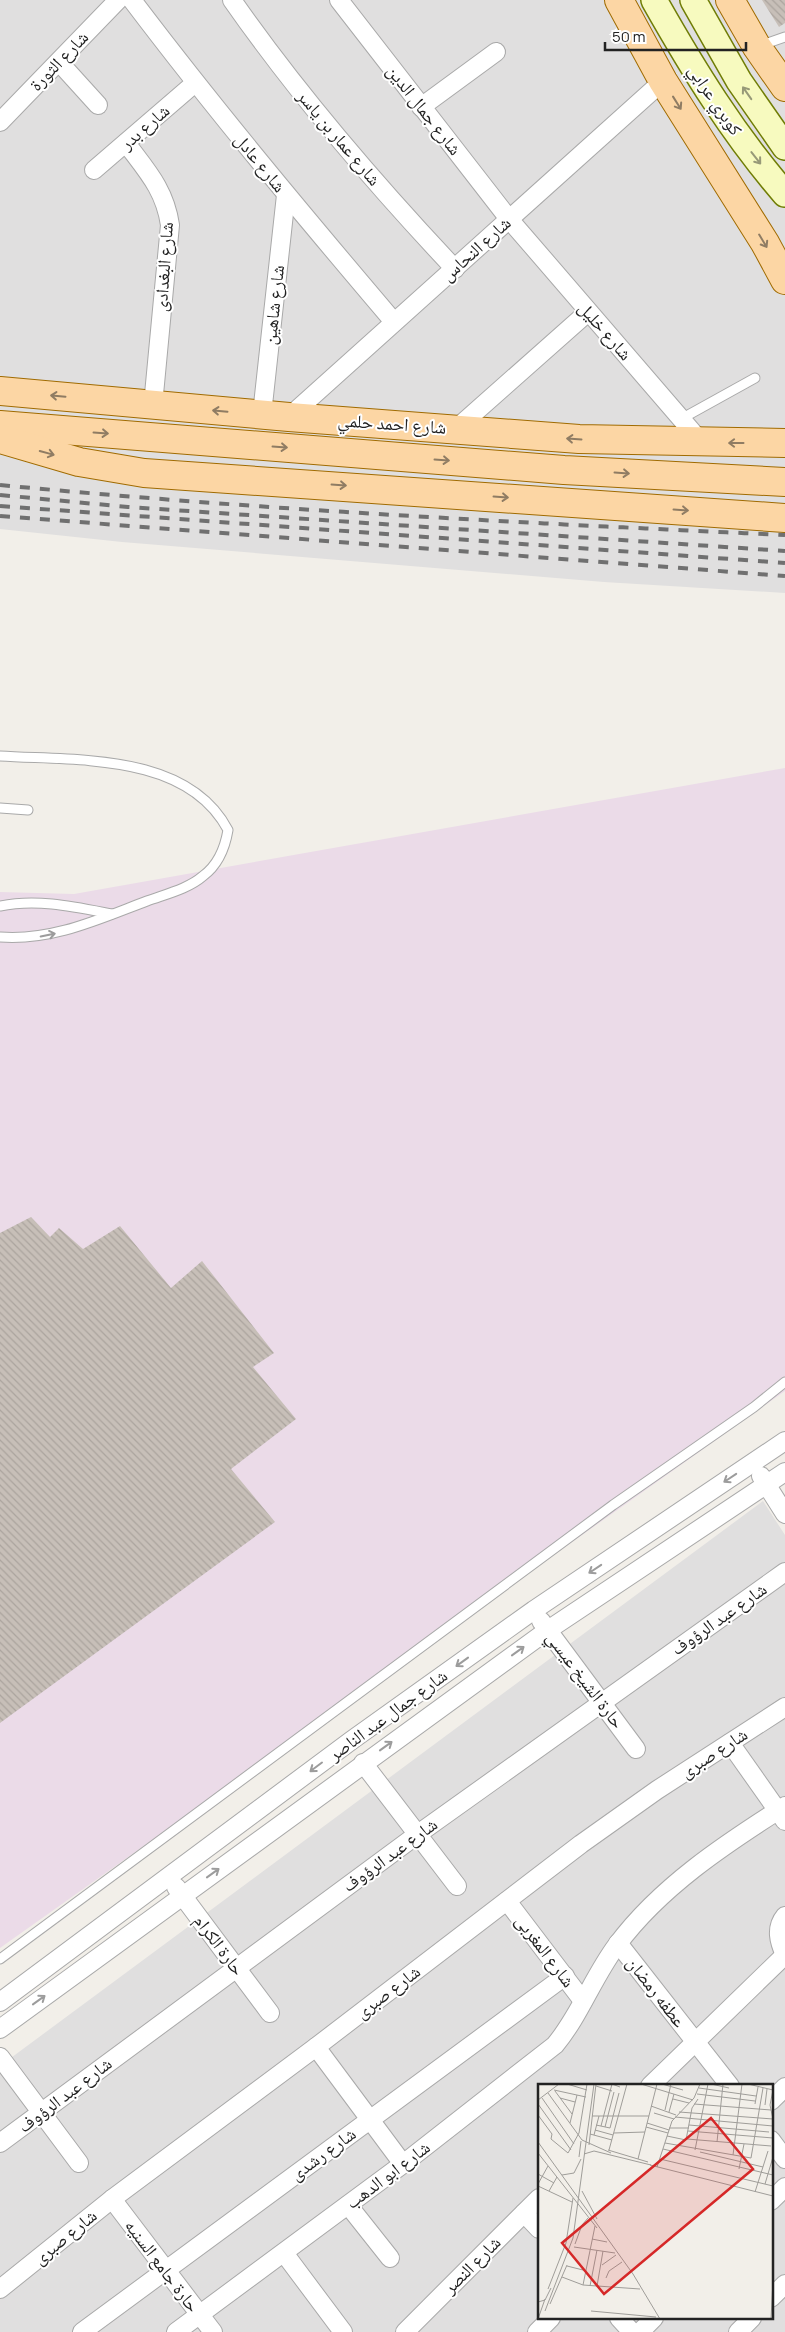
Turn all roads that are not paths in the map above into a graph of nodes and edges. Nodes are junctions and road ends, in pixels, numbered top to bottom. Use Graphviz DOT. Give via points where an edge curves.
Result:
graph roads {
  1 [pos="118,0"];
  2 [pos="132,0"];
  3 [pos="232,0"];
  4 [pos="340,0"];
  5 [pos="619,0"];
  6 [pos="654,0"];
  7 [pos="693,0"];
  8 [pos="730,0"];
  9 [pos="785,37"];
  10 [pos="756,47"];
  11 [pos="496,52"];
  12 [pos="58,62"];
  13 [pos="663,81"];
  14 [pos="195,83"];
  15 [pos="785,87"];
  16 [pos="98,105"];
  17 [pos="421,106"];
  18 [pos="0,122"];
  19 [pos="126,143"];
  20 [pos="785,147"];
  21 [pos="94,170"];
  22 [pos="785,194"];
  23 [pos="286,195"];
  24 [pos="509,219"];
  25 [pos="455,269"];
  26 [pos="785,280"];
  27 [pos="588,312"];
  28 [pos="394,322"];
  29 [pos="755,378"];
  30 [pos="0,391"];
  31 [pos="153,404"];
  32 [pos="262,414"];
  33 [pos="289,417"];
  34 [pos="681,419"];
  35 [pos="0,426"];
  36 [pos="456,428"];
  37 [pos="0,439"];
  38 [pos="702,443"];
  39 [pos="785,443"];
  40 [pos="785,482"];
  41 [pos="785,518"];
  42 [pos="0,756"];
  43 [pos="0,808"];
  44 [pos="28,810"];
  45 [pos="0,906"];
  46 [pos="112,914"];
  47 [pos="0,937"];
  48 [pos="785,1382"];
  49 [pos="785,1441"];
  50 [pos="753,1463"];
  51 [pos="785,1472"];
  52 [pos="766,1484"];
  53 [pos="785,1514"];
  54 [pos="785,1572"];
  55 [pos="534,1610"];
  56 [pos="548,1630"];
  57 [pos="602,1703"];
  58 [pos="785,1707"];
  59 [pos="730,1742"];
  60 [pos="636,1749"];
  61 [pos="363,1763"];
  62 [pos="783,1812"];
  63 [pos="418,1834"];
  64 [pos="168,1877"];
  65 [pos="457,1886"];
  66 [pos="182,1895"];
  67 [pos="507,1901"];
  68 [pos="784,1917"];
  69 [pos="618,1943"];
  70 [pos="785,1955"];
  71 [pos="0,1958"];
  72 [pos="237,1968"];
  73 [pos="565,1976"];
  74 [pos="583,2001"];
  75 [pos="0,2002"];
  76 [pos="270,2013"];
  77 [pos="0,2029"];
  78 [pos="694,2041"];
  79 [pos="316,2047"];
  80 [pos="0,2057"];
  81 [pos="652,2084"];
  82 [pos="728,2084"];
  83 [pos="785,2087"];
  84 [pos="772,2100"];
  85 [pos="41,2112"];
  86 [pos="370,2120"];
  87 [pos="772,2141"];
  88 [pos="0,2143"];
  89 [pos="785,2159"];
  90 [pos="79,2163"];
  91 [pos="403,2164"];
  92 [pos="785,2187"];
  93 [pos="112,2199"];
  94 [pos="538,2199"];
  95 [pos="772,2200"];
  96 [pos="348,2205"];
  97 [pos="524,2213"];
  98 [pos="538,2228"];
  99 [pos="284,2253"];
  100 [pos="390,2258"];
  101 [pos="166,2270"];
  102 [pos="785,2284"];
  103 [pos="0,2289"];
  104 [pos="772,2297"];
  105 [pos="200,2315"];
  106 [pos="549,2320"];
  107 [pos="621,2320"];
  108 [pos="652,2320"];
  109 [pos="750,2320"];
  110 [pos="82,2332"];
  111 [pos="176,2332"];
  112 [pos="213,2332"];
  113 [pos="343,2332"];
  114 [pos="405,2332"];
  115 [pos="537,2332"];
  116 [pos="632,2332"];
  117 [pos="640,2332"];
  118 [pos="738,2332"];
  1 -- 12 [label="street, شارع الثورة"];
  2 -- 14 [label="street, شارع عادل"];
  3 -- 25 [label="street, شارع عمار بن ياسر" via="341,143"];
  4 -- 17 [label="street, شارع جمال الدين"];
  5 -- 13 [label="main road"];
  6 -- 22 [label="main road, كوبري عرابي, one-way" via="702,85"];
  20 -- 7 [label="main road, كوبري عرابي, one-way" via="739,81"];
  8 -- 10 [label="main road"];
  9 -- 10 [label="lane"];
  10 -- 15 [label="main road"];
  11 -- 17 [label="street"];
  12 -- 16 [label="street"];
  12 -- 18 [label="street, شارع الثورة"];
  13 -- 24 [label="street, شارع النحاس"];
  13 -- 26 [label="main road, one-way"];
  14 -- 19 [label="street, شارع بدر"];
  14 -- 23 [label="street, شارع عادل"];
  17 -- 24 [label="street, شارع جمال الدين"];
  19 -- 21 [label="street, شارع بدر"];
  19 -- 31 [label="street, شارع البغدادى" via="156,184 167,206 170,226"];
  23 -- 28 [label="street, شارع عادل"];
  23 -- 32 [label="street, شارع شاهين"];
  24 -- 25 [label="street, شارع النحاس"];
  24 -- 27 [label="street, شارع خليل"];
  25 -- 28 [label="street, شارع النحاس"];
  27 -- 34 [label="street, شارع خليل"];
  27 -- 36 [label="street"];
  28 -- 33 [label="street, شارع النحاس"];
  29 -- 34 [label="lane"];
  31 -- 30 [label="main road, شارع احمد حلمي, one-way"];
  32 -- 31 [label="main road, شارع احمد حلمي, one-way"];
  32 -- 33 [label="main road, شارع احمد حلمي"];
  33 -- 36 [label="main road, شارع احمد حلمي"];
  34 -- 38 [label="street, شارع خليل"];
  35 -- 40 [label="main road, شارع احمد حلمي, one-way" via="564,470"];
  38 -- 36 [label="main road, شارع احمد حلمي, one-way" via="579,439"];
  37 -- 41 [label="main road, one-way" via="79,462 144,473"];
  39 -- 38 [label="main road, شارع احمد حلمي, one-way"];
  42 -- 46 [label="lane" via="141,768 176,780 192,790 221,818 228,830 226,839 220,856 203,876 193,883"];
  43 -- 44 [label="lane"];
  45 -- 46 [label="lane" via="44,904"];
  47 -- 46 [label="lane, one-way" via="35,937 72,929"];
  48 -- 71 [label="lane" via="612,1505"];
  49 -- 50 [label="street, شارع جمال عبد الناصر"];
  50 -- 52 [label="street"];
  50 -- 55 [label="street, شارع جمال عبد الناصر, one-way"];
  51 -- 52 [label="street, شارع جمال عبد الناصر"];
  52 -- 53 [label="street"];
  52 -- 56 [label="street, شارع جمال عبد الناصر"];
  54 -- 57 [label="street, شارع عبد الرؤوف"];
  55 -- 56 [label="street, حارة الشيخ عيسي"];
  55 -- 64 [label="street, شارع جمال عبد الناصر, one-way"];
  56 -- 57 [label="street, حارة الشيخ عيسي"];
  61 -- 56 [label="street, شارع جمال عبد الناصر, one-way"];
  57 -- 60 [label="street, حارة الشيخ عيسي"];
  57 -- 63 [label="street, شارع عبد الرؤوف"];
  58 -- 59 [label="street, شارع صبرى"];
  59 -- 62 [label="street"];
  59 -- 67 [label="street, شارع صبرى" via="581,1844"];
  61 -- 63 [label="street"];
  66 -- 61 [label="street, شارع جمال عبد الناصر, one-way"];
  62 -- 69 [label="street, شارع ابو الدهب" via="683,1878"];
  63 -- 65 [label="street"];
  63 -- 72 [label="street, شارع عبد الرؤوف"];
  64 -- 66 [label="street, حارة الكرام"];
  64 -- 75 [label="street, شارع جمال عبد الناصر"];
  66 -- 72 [label="street, حارة الكرام"];
  77 -- 66 [label="street, شارع جمال عبد الناصر, one-way"];
  67 -- 73 [label="street, شارع المغربى"];
  67 -- 79 [label="street, شارع صبرى"];
  68 -- 70 [label="street" via="778,1932"];
  69 -- 74 [label="street, شارع ابو الدهب"];
  69 -- 78 [label="street, عطفه رمضان"];
  70 -- 78 [label="street"];
  72 -- 76 [label="street, حارة الكرام"];
  72 -- 85 [label="street, شارع عبد الرؤوف"];
  73 -- 74 [label="street, شارع المغربى"];
  73 -- 86 [label="street, شارع رشدى"];
  74 -- 91 [label="street, شارع ابو الدهب" via="555,2045"];
  78 -- 81 [label="street"];
  78 -- 82 [label="street, عطفه رمضان"];
  79 -- 86 [label="street"];
  79 -- 93 [label="street, شارع صبرى"];
  80 -- 85 [label="street"];
  83 -- 84 [label="street"];
  85 -- 88 [label="street, شارع عبد الرؤوف"];
  85 -- 90 [label="street"];
  86 -- 91 [label="street"];
  86 -- 101 [label="street, شارع رشدى"];
  87 -- 89 [label="street"];
  91 -- 96 [label="street, شارع ابو الدهب"];
  92 -- 95 [label="street"];
  93 -- 101 [label="street, حارة جامع السنيه"];
  93 -- 103 [label="street, شارع صبرى"];
  94 -- 97 [label="street, شارع النصر"];
  96 -- 99 [label="street, شارع ابو الدهب"];
  96 -- 100 [label="street"];
  97 -- 98 [label="street"];
  97 -- 114 [label="street, شارع النصر"];
  99 -- 105 [label="street, شارع ابو الدهب"];
  99 -- 113 [label="street"];
  101 -- 105 [label="street, حارة جامع السنيه"];
  101 -- 110 [label="street, شارع رشدى"];
  102 -- 104 [label="street"];
  105 -- 111 [label="street, شارع ابو الدهب"];
  105 -- 112 [label="street, حارة جامع السنيه"];
  106 -- 115 [label="street"];
  107 -- 116 [label="street"];
  108 -- 117 [label="street"];
  109 -- 118 [label="street"];
}
